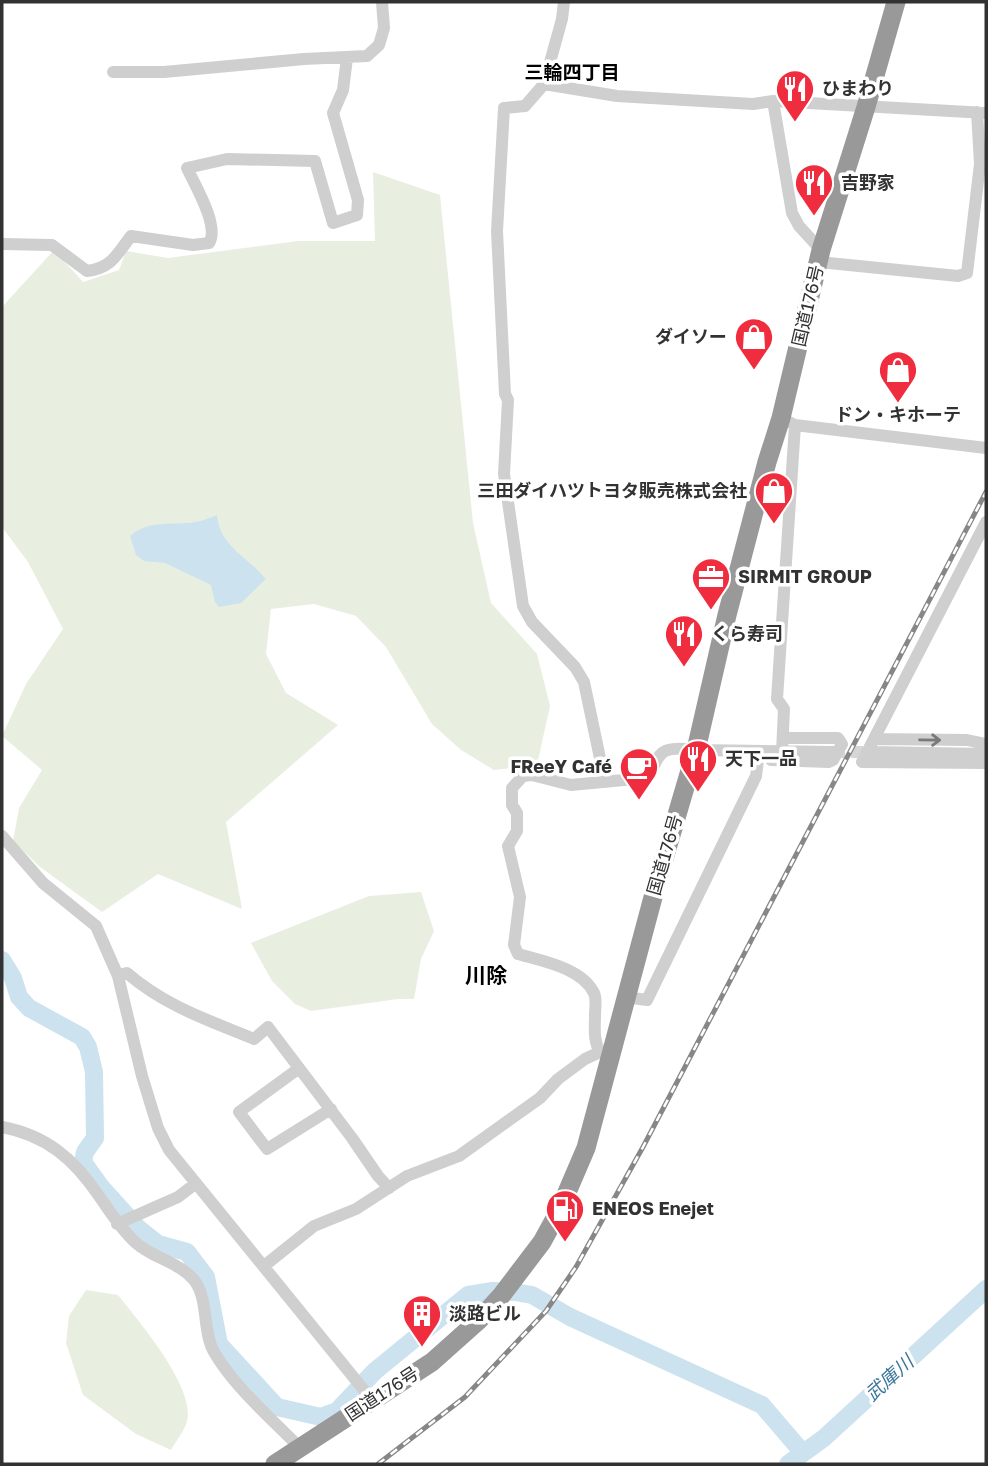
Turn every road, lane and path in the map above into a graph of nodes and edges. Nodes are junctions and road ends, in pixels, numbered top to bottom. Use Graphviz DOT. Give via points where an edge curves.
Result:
graph roads {
  1 [pos="382,2"];
  2 [pos="564,2"];
  3 [pos="896,2"];
  4 [pos="347,58"];
  5 [pos="113,72"];
  6 [pos="544,84"];
  7 [pos="773,101"];
  8 [pos="866,107"];
  9 [pos="981,112"];
  10 [pos="2,244"];
  11 [pos="820,256"];
  12 [pos="788,422"];
  13 [pos="986,448"];
  14 [pos="986,522"];
  15 [pos="783,738"];
  16 [pos="986,744"];
  17 [pos="873,746"];
  18 [pos="696,750"];
  19 [pos="782,752"];
  20 [pos="833,752"];
  21 [pos="986,754"];
  22 [pos="758,756"];
  23 [pos="986,763"];
  24 [pos="605,782"];
  25 [pos="2,836"];
  26 [pos="118,976"];
  27 [pos="625,998"];
  28 [pos="606,1052"];
  29 [pos="298,1069"];
  30 [pos="331,1109"];
  31 [pos="2,1127"];
  32 [pos="195,1184"];
  33 [pos="389,1188"];
  34 [pos="125,1221"];
  35 [pos="264,1266"];
  36 [pos="365,1391"];
  37 [pos="300,1448"];
  38 [pos="275,1464"];
  1 -- 4 [label="street" via="384,28 379,45 367,56"];
  2 -- 6 [label="street"];
  3 -- 8 [label="highway, 国道176号"];
  4 -- 5 [label="street"];
  4 -- 10 [label="street" via="343,90 333,113 358,200 357,215 333,223 315,161 227,159 187,168 208,214 209,243 131,236 110,264 87,271 52,244"];
  6 -- 7 [label="street" via="617,96 753,104"];
  6 -- 24 [label="street" via="525,106 504,108 498,231 508,400 504,474 523,606 584,682"];
  7 -- 8 [label="street"];
  7 -- 11 [label="street" via="792,213"];
  8 -- 9 [label="street"];
  8 -- 11 [label="highway, 国道176号"];
  9 -- 11 [label="street" via="980,164 967,273"];
  11 -- 12 [label="highway, 国道176号"];
  12 -- 13 [label="street"];
  12 -- 15 [label="street" via="777,699 784,709"];
  12 -- 18 [label="highway, 国道176号" via="748,532"];
  14 -- 17 [label="street"];
  15 -- 19 [label="street"];
  15 -- 22 [label="street" via="838,738 842,744 829,762"];
  17 -- 16 [label="street, one-way" via="967,740"];
  17 -- 21 [label="street"];
  17 -- 23 [label="street" via="862,762"];
  18 -- 22 [label="street"];
  18 -- 24 [label="street" via="666,748 644,777"];
  18 -- 27 [label="highway, 国道176号"];
  19 -- 20 [label="street"];
  19 -- 22 [label="street"];
  22 -- 27 [label="street" via="756,776 647,1000"];
  24 -- 28 [label="street" via="571,785 523,776 512,788 517,831 508,846 520,897 514,945 518,954 554,964 589,986 596,996 595,1041"];
  25 -- 26 [label="street" via="43,883 96,926"];
  26 -- 29 [label="street" via="127,973 183,1011 254,1039 268,1027"];
  26 -- 32 [label="street" via="158,1128"];
  27 -- 28 [label="highway, 国道176号"];
  28 -- 33 [label="street" via="585,1059 540,1098 458,1156"];
  28 -- 36 [label="highway, 国道176号" via="586,1148 542,1242 478,1321 432,1362"];
  29 -- 30 [label="street"];
  29 -- 30 [label="street" via="239,1112 267,1149"];
  30 -- 33 [label="street"];
  31 -- 34 [label="street" via="54,1147"];
  32 -- 34 [label="street"];
  32 -- 35 [label="street"];
  33 -- 35 [label="street" via="356,1209 314,1226"];
  34 -- 37 [label="street" via="138,1245 195,1281 213,1349 229,1373"];
  35 -- 36 [label="street"];
  36 -- 37 [label="highway, 国道176号"];
  37 -- 38 [label="highway, 国道176号"];
}
